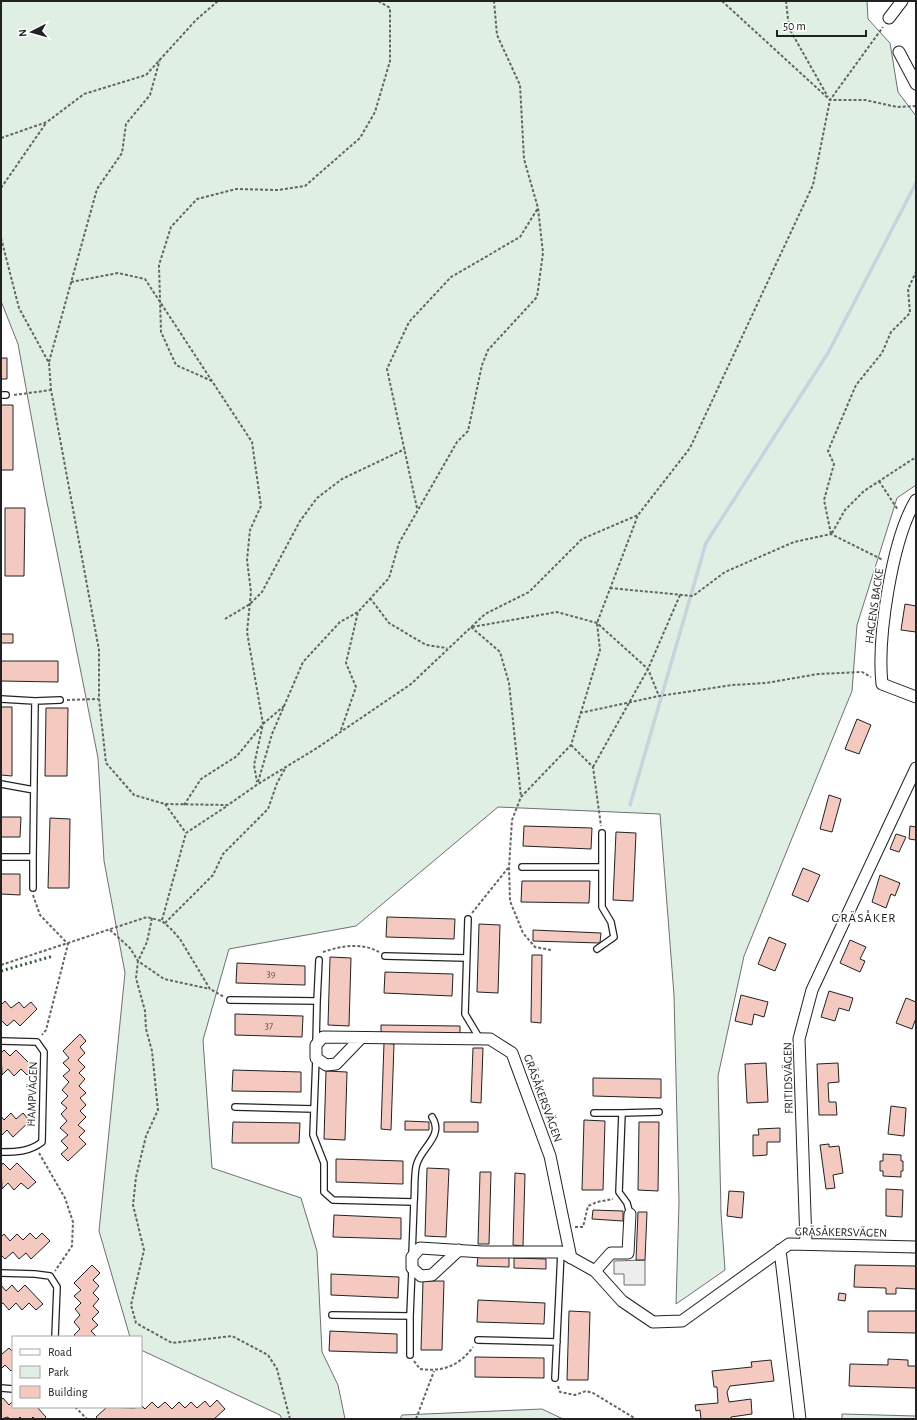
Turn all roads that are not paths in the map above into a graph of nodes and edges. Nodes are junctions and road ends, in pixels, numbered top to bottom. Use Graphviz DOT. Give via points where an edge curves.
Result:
graph roads {
  1 [pos="902,1"];
  2 [pos="890,18"];
  3 [pos="899,52"];
  4 [pos="916,84"];
  5 [pos="916,500"];
  6 [pos="916,697"];
  7 [pos="1,699"];
  8 [pos="60,700"];
  9 [pos="35,701"];
  10 [pos="916,768"];
  11 [pos="1,784"];
  12 [pos="34,790"];
  13 [pos="602,833"];
  14 [pos="1,857"];
  15 [pos="33,857"];
  16 [pos="522,867"];
  17 [pos="602,867"];
  18 [pos="33,888"];
  19 [pos="468,919"];
  20 [pos="597,949"];
  21 [pos="385,956"];
  22 [pos="466,958"];
  23 [pos="319,960"];
  24 [pos="230,1000"];
  25 [pos="317,1001"];
  26 [pos="361,1038"];
  27 [pos="480,1039"];
  28 [pos="1,1041"];
  29 [pos="316,1046"];
  30 [pos="316,1058"];
  31 [pos="235,1107"];
  32 [pos="314,1109"];
  33 [pos="660,1112"];
  34 [pos="594,1113"];
  35 [pos="622,1113"];
  36 [pos="432,1117"];
  37 [pos="1,1152"];
  38 [pos="414,1202"];
  39 [pos="630,1214"];
  40 [pos="806,1243"];
  41 [pos="916,1247"];
  42 [pos="459,1250"];
  43 [pos="780,1250"];
  44 [pos="561,1252"];
  45 [pos="571,1258"];
  46 [pos="412,1262"];
  47 [pos="595,1271"];
  48 [pos="1,1273"];
  49 [pos="332,1315"];
  50 [pos="410,1316"];
  51 [pos="55,1336"];
  52 [pos="478,1340"];
  53 [pos="557,1342"];
  54 [pos="410,1355"];
  55 [pos="555,1378"];
  56 [pos="1,1388"];
  57 [pos="12,1389"];
  58 [pos="800,1419"];
  1 -- 2 [label="street"];
  3 -- 4 [label="street"];
  5 -- 6 [label="street, HAGENS BACKE" via="905,521 894,565 883,626 880,665 882,684"];
  7 -- 9 [label="lane"];
  8 -- 9 [label="lane"];
  9 -- 12 [label="lane"];
  10 -- 40 [label="street, FRITIDSVÄGEN" via="812,990 799,1039"];
  11 -- 12 [label="lane"];
  12 -- 15 [label="lane"];
  13 -- 17 [label="lane"];
  14 -- 15 [label="lane"];
  15 -- 18 [label="lane"];
  16 -- 17 [label="lane"];
  17 -- 20 [label="lane" via="602,907 614,937"];
  19 -- 22 [label="lane"];
  21 -- 22 [label="lane"];
  22 -- 27 [label="lane" via="466,1014"];
  23 -- 25 [label="lane"];
  24 -- 25 [label="lane"];
  25 -- 29 [label="lane"];
  26 -- 27 [label="street, GRÄSÅKERSVÄGEN"];
  26 -- 29 [label="street, GRÄSÅKERSVÄGEN" via="323,1037"];
  26 -- 30 [label="street" via="336,1064 326,1065"];
  27 -- 45 [label="street, GRÄSÅKERSVÄGEN" via="490,1039 512,1053 550,1156"];
  28 -- 37 [label="lane, HAMPVÄGEN" via="37,1042 44,1052 42,1142 23,1152"];
  29 -- 30 [label="street"];
  30 -- 32 [label="lane"];
  31 -- 32 [label="lane"];
  32 -- 38 [label="lane" via="313,1135 324,1163 324,1192 333,1200"];
  33 -- 35 [label="lane"];
  34 -- 35 [label="lane"];
  35 -- 39 [label="lane" via="619,1192"];
  36 -- 38 [label="lane" via="436,1123 436,1134 420,1156 416,1167"];
  38 -- 46 [label="lane"];
  39 -- 47 [label="street" via="628,1253 612,1253"];
  40 -- 41 [label="street, GRÄSÅKERSVÄGEN"];
  40 -- 43 [label="street, GRÄSÅKERSVÄGEN" via="789,1244"];
  42 -- 44 [label="street, GRÄSÅKERSVÄGEN"];
  42 -- 46 [label="street, GRÄSÅKERSVÄGEN" via="420,1248"];
  42 -- 46 [label="street" via="432,1275 420,1276"];
  43 -- 47 [label="street, GRÄSÅKERSVÄGEN" via="682,1321 653,1322 622,1301"];
  43 -- 58 [label="street"];
  44 -- 45 [label="street, GRÄSÅKERSVÄGEN"];
  44 -- 53 [label="lane"];
  45 -- 47 [label="street, GRÄSÅKERSVÄGEN"];
  46 -- 50 [label="lane"];
  48 -- 51 [label="lane" via="50,1276 57,1287"];
  49 -- 50 [label="lane"];
  50 -- 54 [label="lane"];
  52 -- 53 [label="lane"];
  53 -- 55 [label="lane"];
  56 -- 57 [label="lane"];
}
